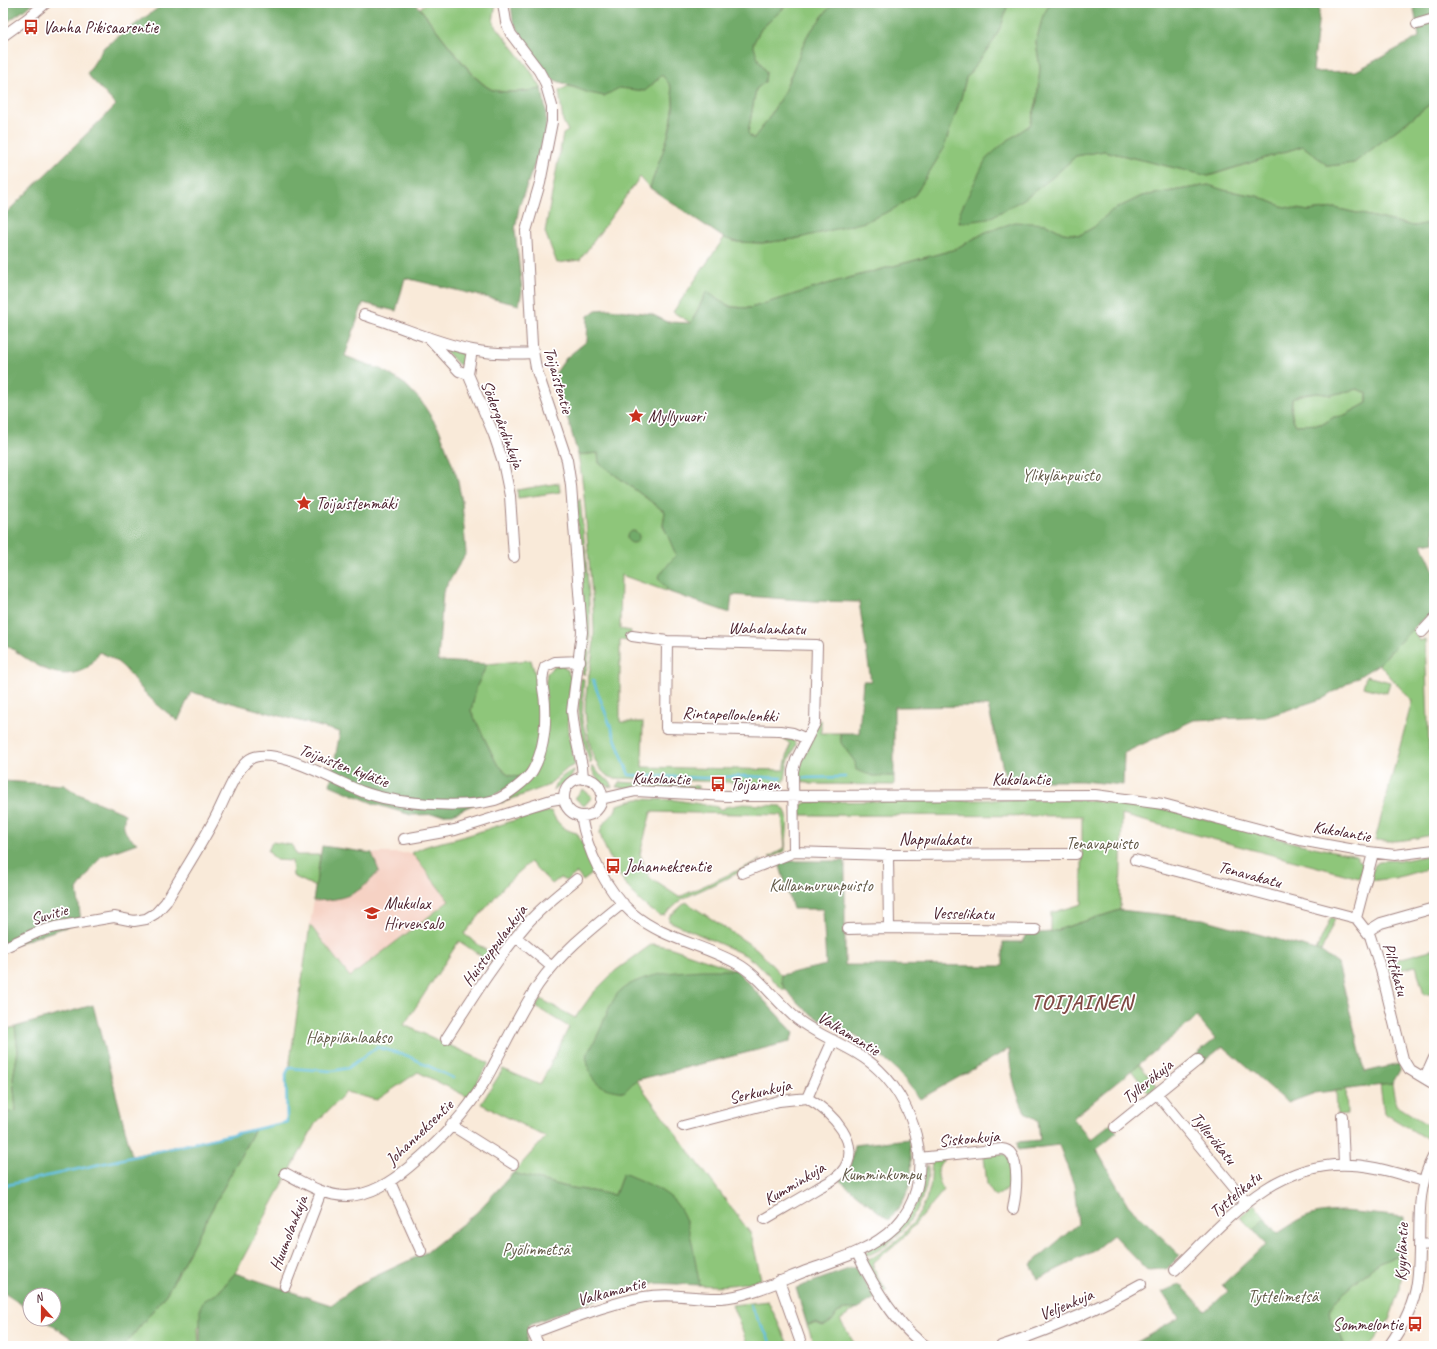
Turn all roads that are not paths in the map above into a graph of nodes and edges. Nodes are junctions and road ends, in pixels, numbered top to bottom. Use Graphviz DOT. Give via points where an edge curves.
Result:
graph roads {
  1 [pos="46,3"];
  2 [pos="503,3"];
  3 [pos="1434,19"];
  4 [pos="1417,24"];
  5 [pos="3,36"];
  6 [pos="364,315"];
  7 [pos="428,337"];
  8 [pos="472,350"];
  9 [pos="533,353"];
  10 [pos="468,374"];
  11 [pos="514,557"];
  12 [pos="1434,619"];
  13 [pos="1422,632"];
  14 [pos="632,636"];
  15 [pos="667,641"];
  16 [pos="580,661"];
  17 [pos="807,739"];
  18 [pos="583,779"];
  19 [pos="793,796"];
  20 [pos="564,798"];
  21 [pos="602,799"];
  22 [pos="581,816"];
  23 [pos="404,838"];
  24 [pos="1434,850"];
  25 [pos="794,852"];
  26 [pos="1372,853"];
  27 [pos="1076,854"];
  28 [pos="888,855"];
  29 [pos="1134,860"];
  30 [pos="742,873"];
  31 [pos="577,879"];
  32 [pos="623,903"];
  33 [pos="1434,908"];
  34 [pos="1356,918"];
  35 [pos="81,922"];
  36 [pos="890,928"];
  37 [pos="848,929"];
  38 [pos="1036,930"];
  39 [pos="1368,931"];
  40 [pos="516,937"];
  41 [pos="3,948"];
  42 [pos="552,967"];
  43 [pos="446,1039"];
  44 [pos="833,1040"];
  45 [pos="1434,1058"];
  46 [pos="1198,1060"];
  47 [pos="1425,1078"];
  48 [pos="1434,1084"];
  49 [pos="1157,1094"];
  50 [pos="807,1098"];
  51 [pos="1342,1116"];
  52 [pos="452,1125"];
  53 [pos="683,1126"];
  54 [pos="1115,1127"];
  55 [pos="1434,1155"];
  56 [pos="919,1158"];
  57 [pos="513,1164"];
  58 [pos="1344,1164"];
  59 [pos="285,1173"];
  60 [pos="1423,1181"];
  61 [pos="390,1182"];
  62 [pos="321,1192"];
  63 [pos="1246,1202"];
  64 [pos="1013,1209"];
  65 [pos="765,1219"];
  66 [pos="1434,1244"];
  67 [pos="1419,1245"];
  68 [pos="421,1251"];
  69 [pos="857,1253"];
  70 [pos="1175,1270"];
  71 [pos="779,1281"];
  72 [pos="1141,1284"];
  73 [pos="284,1286"];
  74 [pos="539,1346"];
  75 [pos="802,1346"];
  76 [pos="926,1346"];
  77 [pos="1001,1346"];
  78 [pos="1389,1346"];
  1 -- 5 [label="street"];
  2 -- 9 [label="street, Toijaistentie" via="506,22 539,71 552,106 552,122 540,183 526,231"];
  3 -- 4 [label="street"];
  6 -- 7 [label="street"];
  7 -- 8 [label="street"];
  7 -- 10 [label="street" via="459,371"];
  8 -- 9 [label="street"];
  8 -- 10 [label="street, Södergårdinkuja"];
  9 -- 16 [label="street, Toijaistentie" via="538,378 560,437 569,473 581,614"];
  10 -- 11 [label="street, Södergårdinkuja" via="494,435 504,468 513,517"];
  12 -- 13 [label="street"];
  14 -- 15 [label="street, Wahalankatu"];
  15 -- 17 [label="street, Rintapellonlenkki" via="666,728 780,731"];
  15 -- 17 [label="street, Wahalankatu" via="817,645 815,723"];
  16 -- 18 [label="street, Toijaistentie" via="572,711"];
  16 -- 35 [label="street, Toijaisten kylätie" via="555,662 545,667 541,680 545,719 541,752 532,772 513,790 496,800 470,804 391,800 363,792 283,758 260,755 250,759 240,771 166,902 156,913 146,919 134,921 114,917"];
  17 -- 19 [label="street, Wahalankatu" via="795,764"];
  18 -- 20 [label="street" via="570,784"];
  18 -- 21 [label="street" via="598,786"];
  19 -- 21 [label="street, Kukolantie" via="726,796 636,791"];
  19 -- 25 [label="street"];
  19 -- 26 [label="street, Kukolantie" via="1067,795 1121,798 1163,804 1300,840"];
  20 -- 22 [label="street" via="570,810"];
  20 -- 23 [label="street" via="455,830"];
  21 -- 22 [label="street" via="595,811"];
  22 -- 32 [label="street, Valkamantie" via="592,854"];
  24 -- 26 [label="street, Kukolantie" via="1400,854"];
  25 -- 28 [label="street, Nappulakatu"];
  25 -- 30 [label="street, Nappulakatu"];
  26 -- 34 [label="street"];
  27 -- 28 [label="street, Nappulakatu"];
  28 -- 36 [label="street"];
  29 -- 34 [label="street, Tenavakatu"];
  31 -- 40 [label="street, Huistuppulankuja" via="538,912"];
  32 -- 42 [label="street, Johanneksentie" via="580,938"];
  32 -- 44 [label="street, Valkamantie" via="652,927 739,964 791,1015"];
  33 -- 39 [label="street" via="1381,923"];
  34 -- 39 [label="street, Pilttikatu"];
  35 -- 41 [label="street, Suvitie" via="38,932"];
  36 -- 37 [label="street, Vesselikatu"];
  36 -- 38 [label="street, Vesselikatu"];
  39 -- 47 [label="street, Pilttikatu" via="1381,970 1403,1059 1409,1068"];
  40 -- 42 [label="street"];
  40 -- 43 [label="street, Huistuppulankuja"];
  42 -- 52 [label="street, Johanneksentie" via="526,1005 484,1082"];
  44 -- 50 [label="street, Serkunkuja"];
  44 -- 56 [label="street, Valkamantie" via="877,1068 894,1086 909,1112"];
  45 -- 47 [label="street"];
  46 -- 49 [label="street, Tyllerökuja"];
  47 -- 48 [label="street, Pilttikatu"];
  49 -- 54 [label="street, Tyllerökuja"];
  49 -- 63 [label="street, Tyllerökatu"];
  50 -- 53 [label="street, Serkunkuja" via="779,1102"];
  50 -- 65 [label="street, Kumminkuja" via="823,1108 843,1131 849,1149 847,1164 836,1177"];
  51 -- 58 [label="street"];
  52 -- 57 [label="street"];
  52 -- 61 [label="street, Johanneksentie" via="419,1159"];
  55 -- 60 [label="street, Kyyrläntie"];
  56 -- 64 [label="street, Siskonkuja" via="1009,1150 1014,1161 1017,1191"];
  56 -- 69 [label="street, Valkamantie" via="915,1190 897,1225"];
  58 -- 60 [label="street, Tyttelikatu" via="1363,1166"];
  58 -- 63 [label="street, Tyttelikatu" via="1321,1166 1291,1174 1269,1185"];
  59 -- 62 [label="street, Johanneksentie"];
  60 -- 67 [label="street, Kyyrläntie" via="1419,1212"];
  61 -- 62 [label="street, Johanneksentie" via="356,1194 334,1195"];
  61 -- 68 [label="street"];
  62 -- 73 [label="street, Huumolankuja"];
  63 -- 70 [label="street, Tyttelikatu"];
  66 -- 67 [label="street"];
  67 -- 78 [label="street, Kyyrläntie" via="1418,1281 1413,1303"];
  69 -- 71 [label="street, Valkamantie"];
  69 -- 76 [label="street" via="896,1318 910,1334"];
  71 -- 74 [label="street, Valkamantie" via="730,1297 646,1296 533,1333"];
  71 -- 75 [label="street"];
  72 -- 77 [label="street, Veljenkuja" via="1104,1305 1068,1321"];
}
